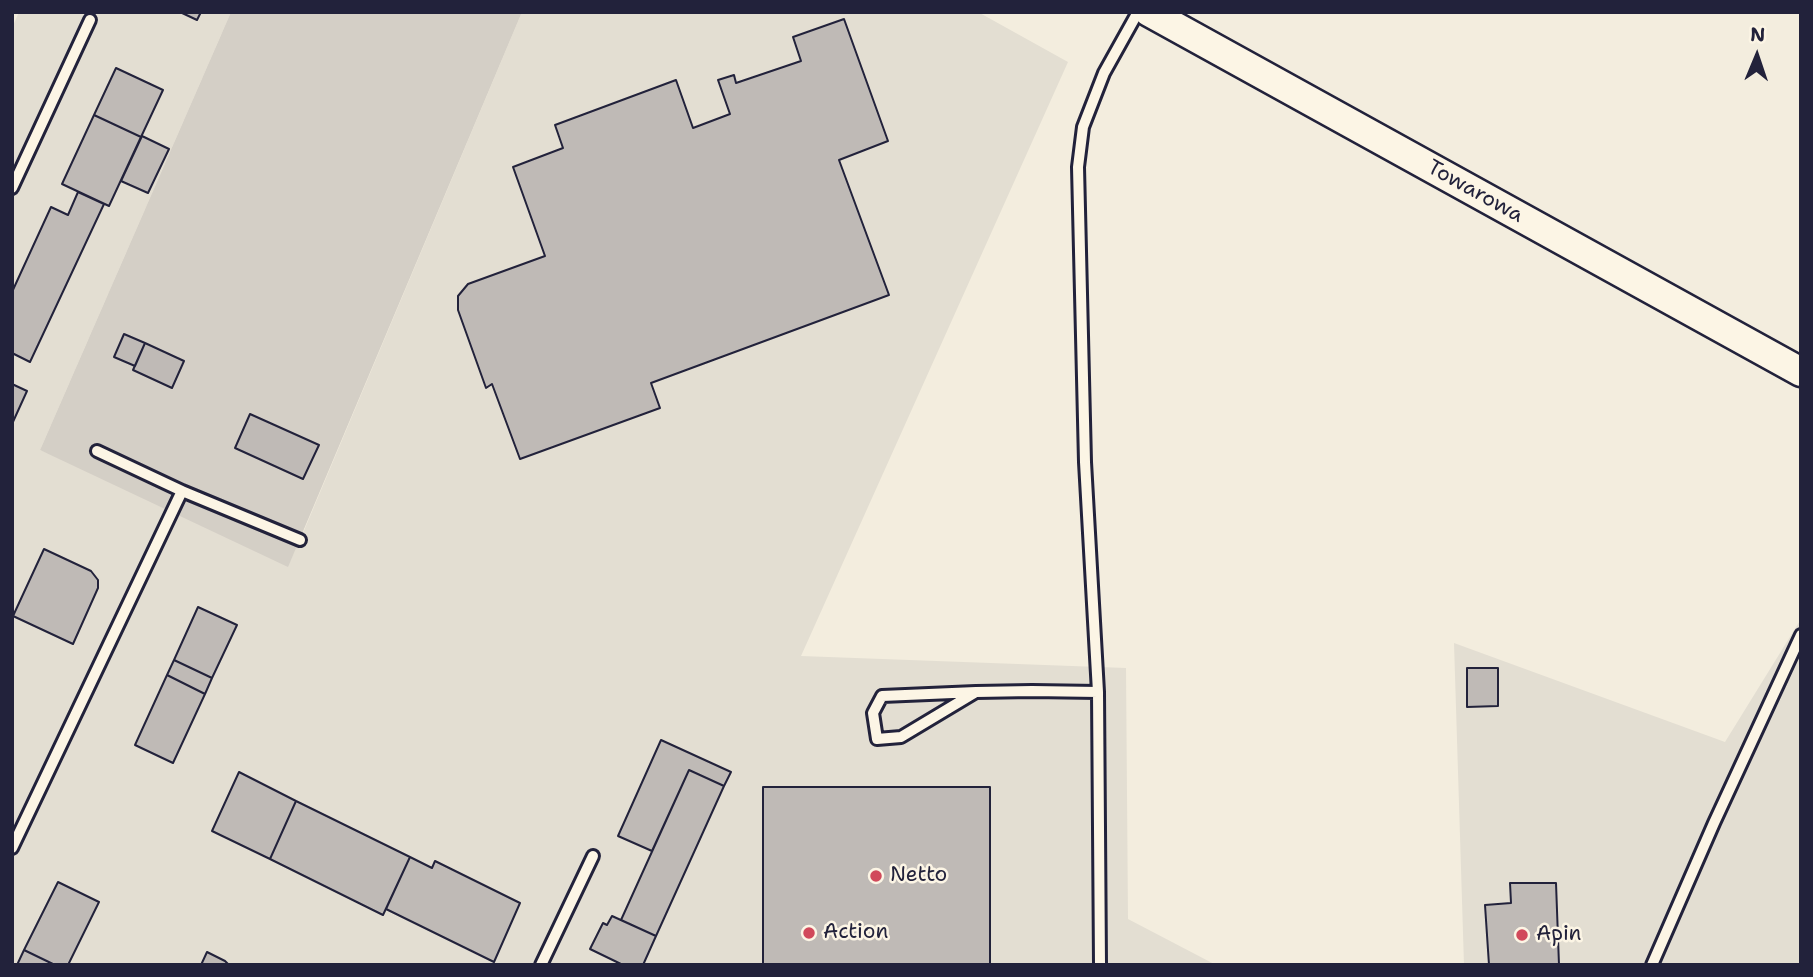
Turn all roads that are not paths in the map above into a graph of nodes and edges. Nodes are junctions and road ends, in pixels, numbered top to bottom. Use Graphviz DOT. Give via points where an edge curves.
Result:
graph roads {
  1 [pos="1138,12"];
  2 [pos="1149,12"];
  3 [pos="90,20"];
  4 [pos="12,188"];
  5 [pos="1801,372"];
  6 [pos="97,451"];
  7 [pos="182,491"];
  8 [pos="300,540"];
  9 [pos="1801,635"];
  10 [pos="976,692"];
  11 [pos="1098,692"];
  12 [pos="12,848"];
  13 [pos="593,856"];
  14 [pos="541,965"];
  15 [pos="1100,965"];
  16 [pos="1651,965"];
  1 -- 11 [label="lane" via="1095,94 1083,127 1078,167 1085,462"];
  2 -- 5 [label="street, Towarowa"];
  3 -- 4 [label="lane"];
  6 -- 7 [label="lane"];
  7 -- 8 [label="lane"];
  7 -- 12 [label="lane"];
  9 -- 16 [label="lane"];
  10 -- 10 [label="lane" via="882,696 873,713 877,739 901,737"];
  10 -- 11 [label="lane"];
  11 -- 15 [label="lane"];
  13 -- 14 [label="lane"];
}
